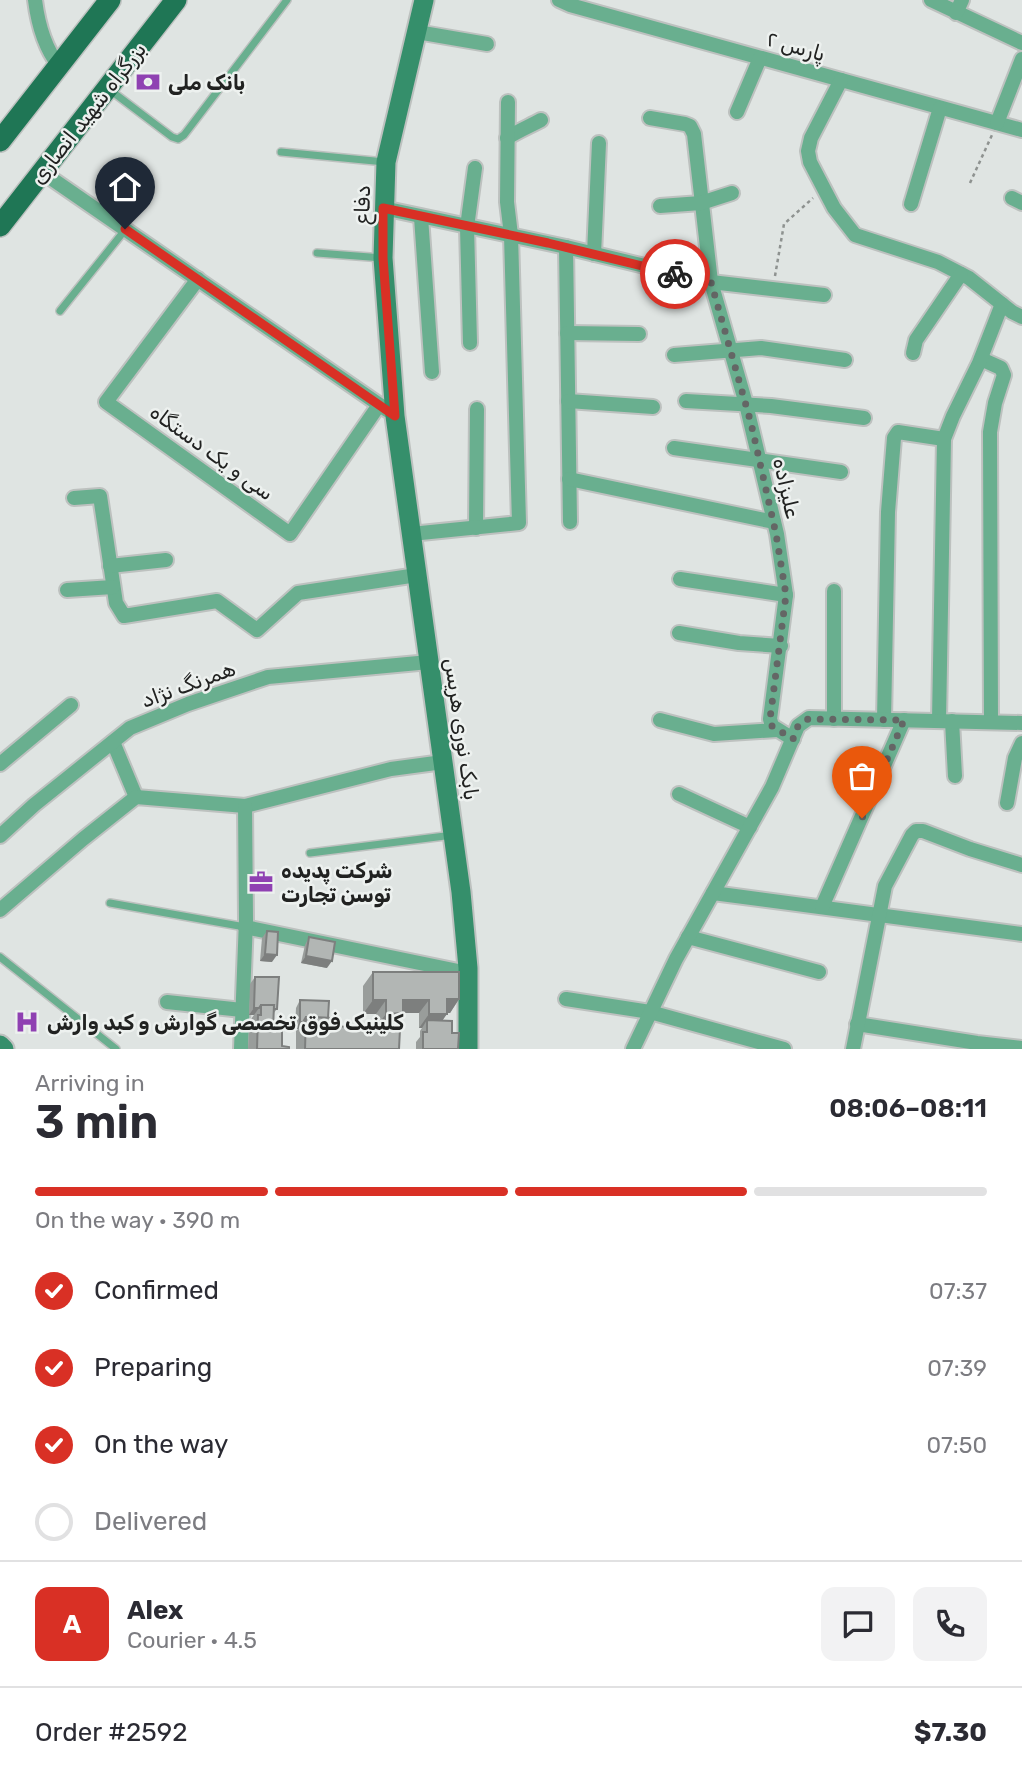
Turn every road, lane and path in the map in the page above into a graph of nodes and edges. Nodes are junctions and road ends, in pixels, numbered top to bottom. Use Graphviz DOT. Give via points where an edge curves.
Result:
graph roads {
  1 [pos="35,0"];
  2 [pos="110,0"];
  3 [pos="176,0"];
  4 [pos="287,0"];
  5 [pos="424,0"];
  6 [pos="559,0"];
  7 [pos="931,0"];
  8 [pos="959,6"];
  9 [pos="417,32"];
  10 [pos="1022,43"];
  11 [pos="487,44"];
  12 [pos="760,58"];
  13 [pos="1022,59"];
  14 [pos="59,66"];
  15 [pos="841,80"];
  16 [pos="108,88"];
  17 [pos="508,102"];
  18 [pos="940,108"];
  19 [pos="737,111"];
  20 [pos="650,118"];
  21 [pos="541,120"];
  22 [pos="997,122"];
  23 [pos="1022,130"];
  24 [pos="507,138"];
  25 [pos="0,141"];
  26 [pos="599,143"];
  27 [pos="281,152"];
  28 [pos="386,162"];
  29 [pos="475,168"];
  30 [pos="43,172"];
  31 [pos="970,183"];
  32 [pos="824,188"];
  33 [pos="732,193"];
  34 [pos="701,203"];
  35 [pos="911,204"];
  36 [pos="660,206"];
  37 [pos="383,208"];
  38 [pos="421,217"];
  39 [pos="0,226"];
  40 [pos="467,227"];
  41 [pos="125,229"];
  42 [pos="510,235"];
  43 [pos="566,247"];
  44 [pos="317,253"];
  45 [pos="594,254"];
  46 [pos="383,258"];
  47 [pos="961,274"];
  48 [pos="198,279"];
  49 [pos="711,282"];
  50 [pos="773,289"];
  51 [pos="824,295"];
  52 [pos="1002,304"];
  53 [pos="60,311"];
  54 [pos="1022,317"];
  55 [pos="567,333"];
  56 [pos="639,334"];
  57 [pos="470,343"];
  58 [pos="731,349"];
  59 [pos="912,353"];
  60 [pos="674,355"];
  61 [pos="981,359"];
  62 [pos="845,360"];
  63 [pos="432,372"];
  64 [pos="568,401"];
  65 [pos="687,401"];
  66 [pos="746,404"];
  67 [pos="653,407"];
  68 [pos="387,410"];
  69 [pos="477,410"];
  70 [pos="864,418"];
  71 [pos="944,439"];
  72 [pos="674,448"];
  73 [pos="760,461"];
  74 [pos="841,472"];
  75 [pos="569,479"];
  76 [pos="74,498"];
  77 [pos="570,522"];
  78 [pos="774,522"];
  79 [pos="476,528"];
  80 [pos="411,534"];
  81 [pos="166,560"];
  82 [pos="110,566"];
  83 [pos="417,575"];
  84 [pos="680,579"];
  85 [pos="113,587"];
  86 [pos="67,590"];
  87 [pos="834,591"];
  88 [pos="786,595"];
  89 [pos="679,633"];
  90 [pos="781,646"];
  91 [pos="429,662"];
  92 [pos="71,705"];
  93 [pos="834,719"];
  94 [pos="660,720"];
  95 [pos="884,720"];
  96 [pos="904,720"];
  97 [pos="945,721"];
  98 [pos="991,722"];
  99 [pos="1022,723"];
  100 [pos="777,730"];
  101 [pos="795,733"];
  102 [pos="113,742"];
  103 [pos="1022,743"];
  104 [pos="443,762"];
  105 [pos="0,764"];
  106 [pos="955,776"];
  107 [pos="679,793"];
  108 [pos="136,797"];
  109 [pos="1007,803"];
  110 [pos="245,806"];
  111 [pos="750,827"];
  112 [pos="453,835"];
  113 [pos="0,836"];
  114 [pos="310,853"];
  115 [pos="1022,865"];
  116 [pos="713,893"];
  117 [pos="110,902"];
  118 [pos="822,907"];
  119 [pos="0,910"];
  120 [pos="878,915"];
  121 [pos="245,927"];
  122 [pos="1022,934"];
  123 [pos="688,937"];
  124 [pos="0,957"];
  125 [pos="819,972"];
  126 [pos="468,973"];
  127 [pos="566,999"];
  128 [pos="167,1002"];
  129 [pos="242,1010"];
  130 [pos="650,1013"];
  131 [pos="858,1024"];
  132 [pos="0,1045"];
  133 [pos="976,1046"];
  134 [pos="1022,1048"];
  135 [pos="4,1049"];
  136 [pos="116,1049"];
  137 [pos="241,1049"];
  138 [pos="468,1049"];
  139 [pos="633,1049"];
  140 [pos="784,1049"];
  141 [pos="853,1049"];
  1 -- 14 [label="street" via="41,33"];
  2 -- 14 [label="main road"];
  3 -- 16 [label="main road, بزرگراه شهید انصاری"];
  4 -- 16 [label="lane" via="178,139"];
  5 -- 9 [label="main road, دفاع"];
  6 -- 12 [label="street, پارس ۲"];
  7 -- 8 [label="street"];
  8 -- 10 [label="street"];
  9 -- 11 [label="street"];
  9 -- 28 [label="main road, دفاع"];
  12 -- 15 [label="street, پارس ۲"];
  12 -- 19 [label="street"];
  13 -- 22 [label="street"];
  14 -- 25 [label="main road"];
  15 -- 18 [label="street, پارس ۲"];
  15 -- 32 [label="street" via="808,151"];
  16 -- 30 [label="main road, بزرگراه شهید انصاری"];
  17 -- 24 [label="street"];
  18 -- 22 [label="street, پارس ۲"];
  18 -- 35 [label="street"];
  20 -- 34 [label="street, علیزاده" via="690,126"];
  21 -- 24 [label="street"];
  22 -- 23 [label="street, پارس ۲"];
  22 -- 31 [label="path"];
  24 -- 42 [label="street"];
  26 -- 45 [label="street"];
  27 -- 28 [label="lane"];
  28 -- 37 [label="main road, دفاع"];
  29 -- 40 [label="street"];
  30 -- 39 [label="main road, بزرگراه شهید انصاری"];
  30 -- 41 [label="street"];
  32 -- 47 [label="street" via="855,235"];
  32 -- 50 [label="path" via="784,224"];
  33 -- 34 [label="street"];
  34 -- 36 [label="street"];
  34 -- 49 [label="street, علیزاده"];
  37 -- 38 [label="street"];
  37 -- 46 [label="main road, دفاع"];
  38 -- 40 [label="street"];
  38 -- 63 [label="street"];
  40 -- 42 [label="street"];
  40 -- 57 [label="street"];
  41 -- 48 [label="street"];
  41 -- 53 [label="lane"];
  42 -- 43 [label="street"];
  42 -- 79 [label="street" via="519,523"];
  43 -- 45 [label="street"];
  43 -- 55 [label="street"];
  44 -- 46 [label="lane"];
  45 -- 49 [label="street"];
  46 -- 68 [label="main road, دفاع"];
  47 -- 52 [label="street"];
  47 -- 59 [label="street"];
  48 -- 68 [label="street"];
  48 -- 68 [label="street, سی و یک دستگاه" via="106,402 290,534"];
  49 -- 50 [label="street"];
  49 -- 58 [label="street, علیزاده"];
  50 -- 51 [label="street"];
  52 -- 54 [label="street"];
  52 -- 61 [label="street"];
  55 -- 56 [label="street"];
  55 -- 64 [label="street"];
  58 -- 60 [label="street"];
  58 -- 62 [label="street" via="761,348"];
  58 -- 66 [label="street, علیزاده"];
  61 -- 71 [label="street"];
  61 -- 98 [label="street" via="1001,368 1004,375 990,432"];
  64 -- 67 [label="street"];
  64 -- 75 [label="street"];
  65 -- 66 [label="street"];
  66 -- 70 [label="street"];
  66 -- 73 [label="street, علیزاده"];
  68 -- 80 [label="main road, بابک نوری هریس"];
  69 -- 79 [label="street"];
  71 -- 95 [label="street" via="898,432 894,438"];
  71 -- 97 [label="street"];
  72 -- 73 [label="street"];
  73 -- 74 [label="street"];
  73 -- 78 [label="street, علیزاده"];
  75 -- 77 [label="street"];
  75 -- 78 [label="street"];
  76 -- 82 [label="street" via="100,496"];
  78 -- 88 [label="street, علیزاده"];
  79 -- 80 [label="street"];
  80 -- 83 [label="main road, بابک نوری هریس"];
  81 -- 82 [label="street"];
  82 -- 85 [label="street"];
  83 -- 85 [label="street" via="298,593 257,630 217,601 124,616"];
  83 -- 91 [label="main road, بابک نوری هریس"];
  84 -- 88 [label="street"];
  85 -- 86 [label="street"];
  87 -- 93 [label="street"];
  88 -- 90 [label="street, علیزاده"];
  89 -- 90 [label="street"];
  90 -- 100 [label="street, علیزاده" via="770,719"];
  91 -- 102 [label="street, همرنگ نژاد" via="268,677 130,728"];
  91 -- 104 [label="main road, بابک نوری هریس"];
  92 -- 105 [label="street"];
  93 -- 95 [label="street"];
  93 -- 101 [label="street" via="808,719"];
  94 -- 100 [label="street" via="714,734"];
  95 -- 96 [label="street"];
  96 -- 97 [label="street"];
  96 -- 118 [label="street"];
  97 -- 98 [label="street"];
  97 -- 106 [label="street"];
  98 -- 99 [label="street"];
  100 -- 101 [label="street"];
  101 -- 111 [label="street"];
  102 -- 108 [label="street"];
  102 -- 113 [label="street, همرنگ نژاد"];
  103 -- 109 [label="street"];
  104 -- 110 [label="street" via="391,769"];
  104 -- 112 [label="main road, بابک نوری هریس"];
  107 -- 111 [label="street"];
  108 -- 110 [label="street"];
  108 -- 119 [label="street"];
  110 -- 121 [label="street"];
  111 -- 116 [label="street"];
  112 -- 114 [label="lane"];
  112 -- 126 [label="main road, بابک نوری هریس"];
  115 -- 120 [label="street" via="916,831 885,886"];
  116 -- 118 [label="street"];
  116 -- 123 [label="street"];
  117 -- 121 [label="lane"];
  118 -- 120 [label="street"];
  120 -- 122 [label="street"];
  120 -- 131 [label="street"];
  121 -- 126 [label="street"];
  121 -- 129 [label="street"];
  123 -- 125 [label="street"];
  123 -- 130 [label="street"];
  124 -- 136 [label="lane"];
  126 -- 138 [label="main road, بابک نوری هریس"];
  127 -- 130 [label="street"];
  128 -- 129 [label="street"];
  129 -- 137 [label="street"];
  130 -- 139 [label="street"];
  130 -- 140 [label="street"];
  131 -- 133 [label="street"];
  131 -- 141 [label="street"];
  132 -- 135 [label="main road"];
  133 -- 134 [label="street"];
}
